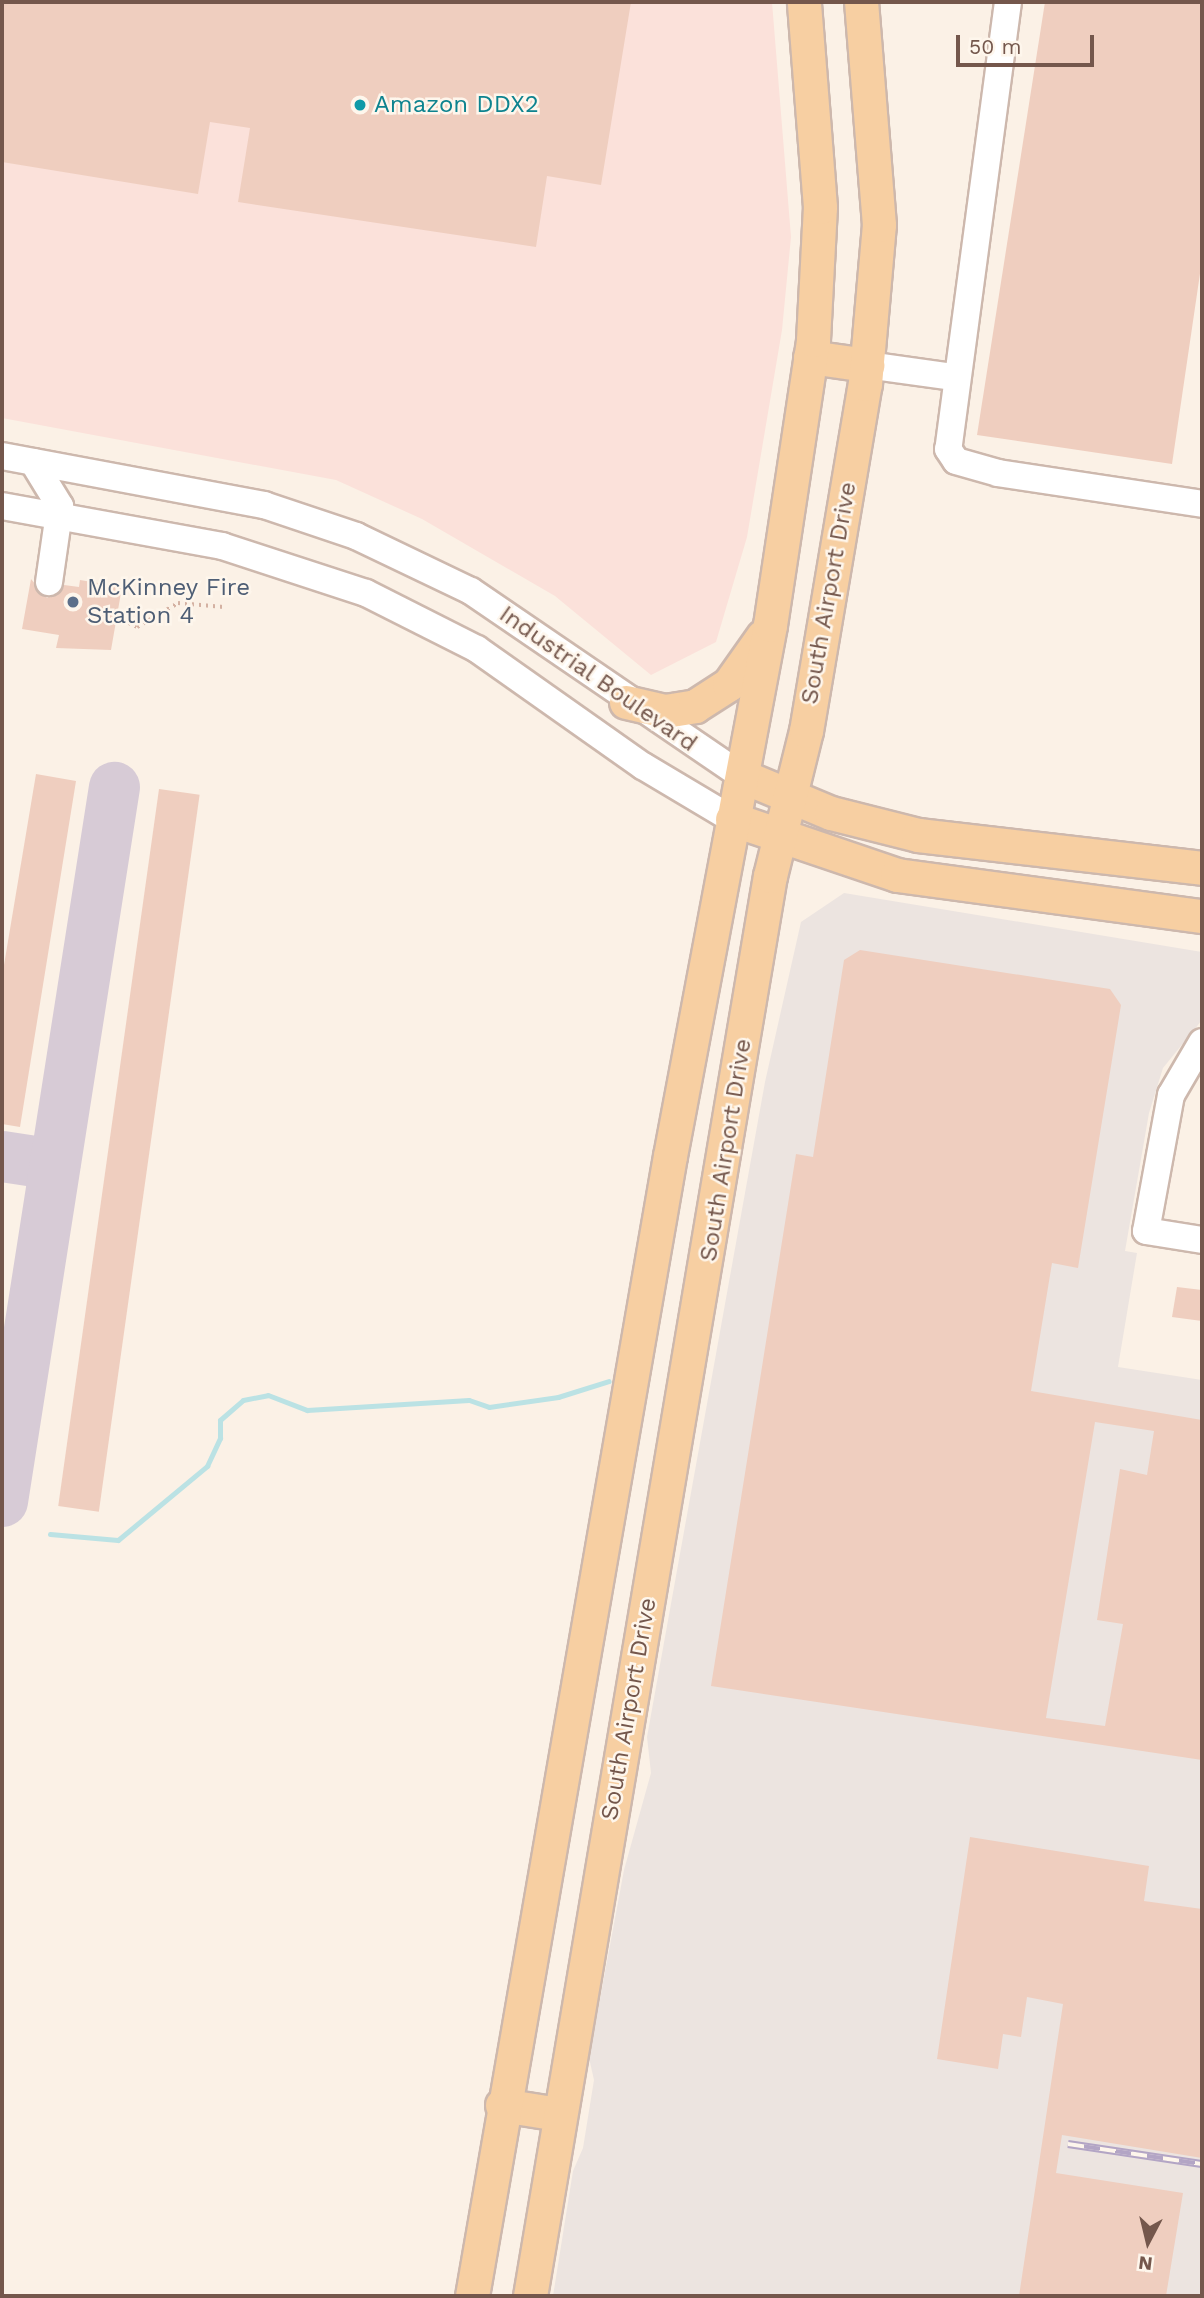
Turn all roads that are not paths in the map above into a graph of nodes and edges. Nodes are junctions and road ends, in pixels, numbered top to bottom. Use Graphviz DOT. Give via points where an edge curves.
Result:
graph roads {
  1 [pos="804,2"];
  2 [pos="860,2"];
  3 [pos="1008,2"];
  4 [pos="810,356"];
  5 [pos="867,365"];
  6 [pos="954,377"];
  7 [pos="2,456"];
  8 [pos="33,462"];
  9 [pos="1202,504"];
  10 [pos="2,506"];
  11 [pos="59,516"];
  12 [pos="49,582"];
  13 [pos="770,625"];
  14 [pos="626,702"];
  15 [pos="742,776"];
  16 [pos="790,798"];
  17 [pos="732,819"];
  18 [pos="780,839"];
  19 [pos="1202,868"];
  20 [pos="1202,916"];
  21 [pos="1202,1042"];
  22 [pos="1202,1240"];
  23 [pos="502,2105"];
  24 [pos="558,2114"];
  25 [pos="472,2296"];
  26 [pos="530,2296"];
  1 -- 4 [label="main road" via="820,207"];
  2 -- 5 [label="main road, South Airport Drive" via="879,225"];
  3 -- 6 [label="street"];
  4 -- 5 [label="main road"];
  4 -- 13 [label="main road"];
  5 -- 6 [label="street"];
  5 -- 16 [label="main road, South Airport Drive"];
  6 -- 9 [label="street" via="948,449 956,461"];
  7 -- 8 [label="street, Industrial Boulevard"];
  8 -- 11 [label="street" via="53,486"];
  8 -- 14 [label="street, Industrial Boulevard" via="264,505 356,536 471,591"];
  10 -- 11 [label="street, Industrial Boulevard"];
  11 -- 12 [label="street"];
  11 -- 17 [label="street, Industrial Boulevard" via="222,545 366,593 477,649 643,766"];
  13 -- 14 [label="main road" via="735,677 695,706 665,711"];
  13 -- 15 [label="main road"];
  14 -- 15 [label="street, Industrial Boulevard"];
  15 -- 16 [label="main road, Industrial Boulevard"];
  15 -- 17 [label="main road"];
  16 -- 18 [label="main road, South Airport Drive"];
  16 -- 19 [label="main road, Industrial Boulevard" via="918,835"];
  17 -- 18 [label="main road, Industrial Boulevard"];
  17 -- 23 [label="main road"];
  18 -- 20 [label="main road, Industrial Boulevard" via="897,876"];
  18 -- 24 [label="main road, South Airport Drive"];
  21 -- 22 [label="street" via="1171,1096 1146,1231"];
  23 -- 24 [label="main road"];
  23 -- 25 [label="main road"];
  24 -- 26 [label="main road, South Airport Drive"];
}
